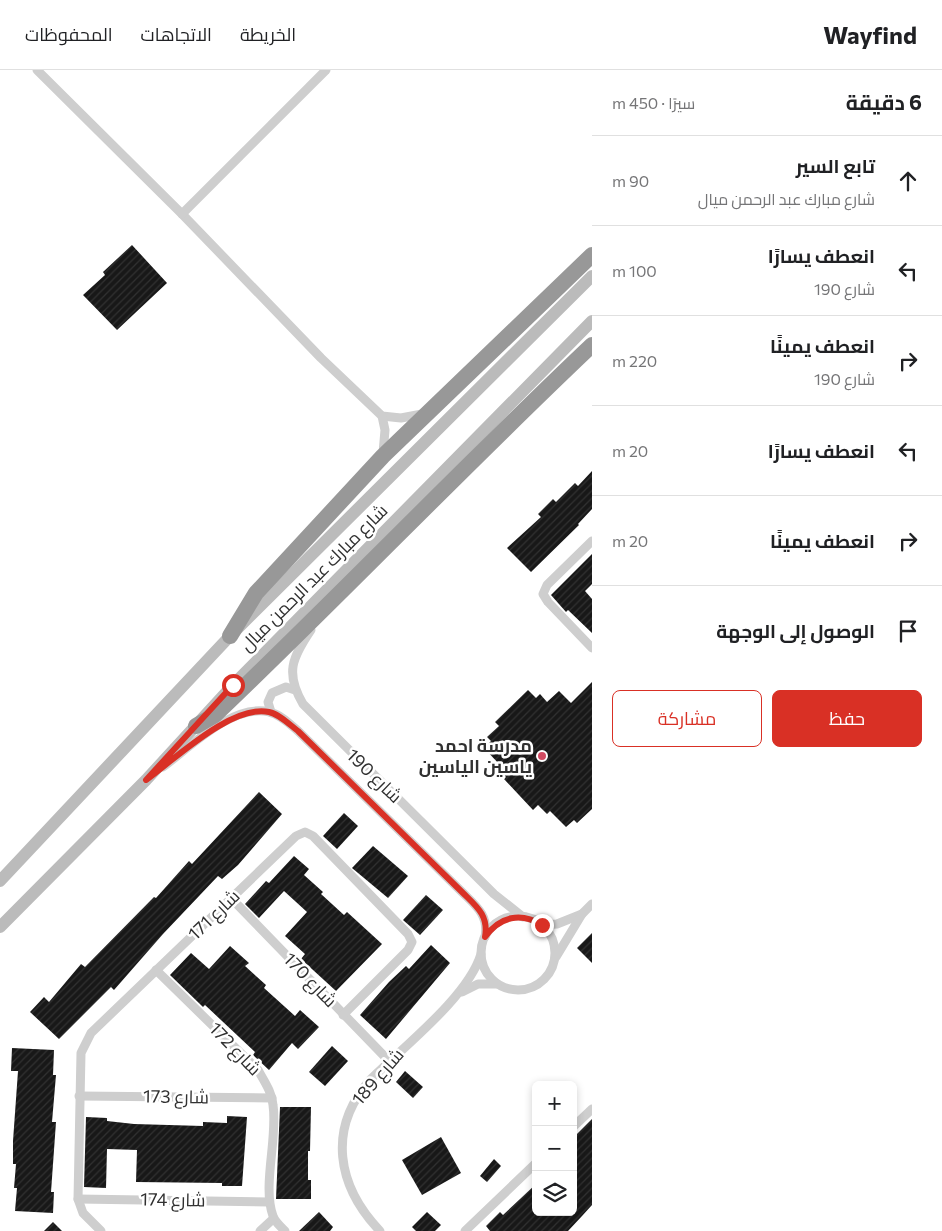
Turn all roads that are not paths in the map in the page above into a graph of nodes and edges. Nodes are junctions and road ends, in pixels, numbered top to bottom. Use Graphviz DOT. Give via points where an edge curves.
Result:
graph roads {
  1 [pos="37,70"];
  2 [pos="326,70"];
  3 [pos="182,214"];
  4 [pos="592,255"];
  5 [pos="592,276"];
  6 [pos="592,321"];
  7 [pos="592,346"];
  8 [pos="431,411"];
  9 [pos="382,416"];
  10 [pos="383,456"];
  11 [pos="592,541"];
  12 [pos="324,611"];
  13 [pos="230,636"];
  14 [pos="592,648"];
  15 [pos="296,690"];
  16 [pos="271,712"];
  17 [pos="196,726"];
  18 [pos="146,780"];
  19 [pos="0,881"];
  20 [pos="231,898"];
  21 [pos="592,904"];
  22 [pos="582,914"];
  23 [pos="523,917"];
  24 [pos="542,925"];
  25 [pos="0,927"];
  26 [pos="485,937"];
  27 [pos="481,954"];
  28 [pos="556,957"];
  29 [pos="156,970"];
  30 [pos="497,984"];
  31 [pos="460,993"];
  32 [pos="343,1015"];
  33 [pos="389,1061"];
  34 [pos="79,1096"];
  35 [pos="272,1098"];
  36 [pos="592,1109"];
  37 [pos="574,1126"];
  38 [pos="532,1167"];
  39 [pos="78,1199"];
  40 [pos="269,1202"];
  41 [pos="274,1219"];
  42 [pos="472,1229"];
  43 [pos="101,1231"];
  44 [pos="260,1231"];
  45 [pos="285,1231"];
  46 [pos="380,1231"];
  1 -- 3 [label="street"];
  2 -- 3 [label="street"];
  3 -- 9 [label="street" via="321,358"];
  4 -- 8 [label="highway"];
  5 -- 13 [label="main road, شارع مبارك عبد الرحمن ميال"];
  6 -- 17 [label="main road, شارع مبارك عبد الرحمن ميال"];
  7 -- 12 [label="highway"];
  8 -- 9 [label="street" via="401,418"];
  8 -- 10 [label="highway"];
  9 -- 10 [label="street"];
  10 -- 13 [label="highway" via="256,593"];
  11 -- 14 [label="street" via="547,585 543,594"];
  12 -- 15 [label="street, شارع 190" via="295,656 292,673"];
  12 -- 17 [label="highway" via="215,715"];
  13 -- 19 [label="main road, شارع مبارك عبد الرحمن ميال"];
  15 -- 16 [label="street" via="286,687 272,692 268,702"];
  15 -- 23 [label="street, شارع 190" via="313,717 494,894"];
  16 -- 18 [label="street" via="244,712 227,719"];
  16 -- 26 [label="street, شارع 190" via="298,731 462,892 485,918"];
  17 -- 18 [label="main road, شارع مبارك عبد الرحمن ميال"];
  18 -- 25 [label="main road, شارع مبارك عبد الرحمن ميال"];
  20 -- 29 [label="street, شارع 171"];
  20 -- 32 [label="street, شارع 170"];
  20 -- 32 [label="street, شارع 171" via="296,836 305,832 313,836 408,934 412,942 408,950"];
  21 -- 22 [label="street"];
  22 -- 24 [label="street" via="557,924"];
  22 -- 28 [label="street"];
  23 -- 24 [label="street"];
  23 -- 26 [label="street" via="501,921"];
  24 -- 28 [label="street" via="555,945"];
  26 -- 27 [label="street"];
  27 -- 30 [label="street" via="483,965"];
  27 -- 31 [label="street, شارع 189" via="477,967"];
  28 -- 30 [label="street" via="547,977 529,989 507,989"];
  29 -- 34 [label="street, شارع 171" via="91,1033 84,1044"];
  29 -- 35 [label="street, شارع 172" via="258,1070"];
  30 -- 31 [label="street, شارع 189" via="478,984"];
  31 -- 33 [label="street, شارع 189"];
  32 -- 33 [label="street, شارع 170"];
  33 -- 46 [label="street, شارع 189" via="353,1103 344,1127 342,1154 351,1192"];
  34 -- 35 [label="street, شارع 173"];
  34 -- 39 [label="street, شارع 171"];
  35 -- 40 [label="street, شارع 172" via="275,1117"];
  36 -- 37 [label="street"];
  38 -- 42 [label="street"];
  39 -- 40 [label="street, شارع 174"];
  39 -- 43 [label="street" via="83,1213"];
  40 -- 41 [label="street, شارع 172"];
  41 -- 44 [label="street"];
  41 -- 45 [label="street, شارع 172"];
}
